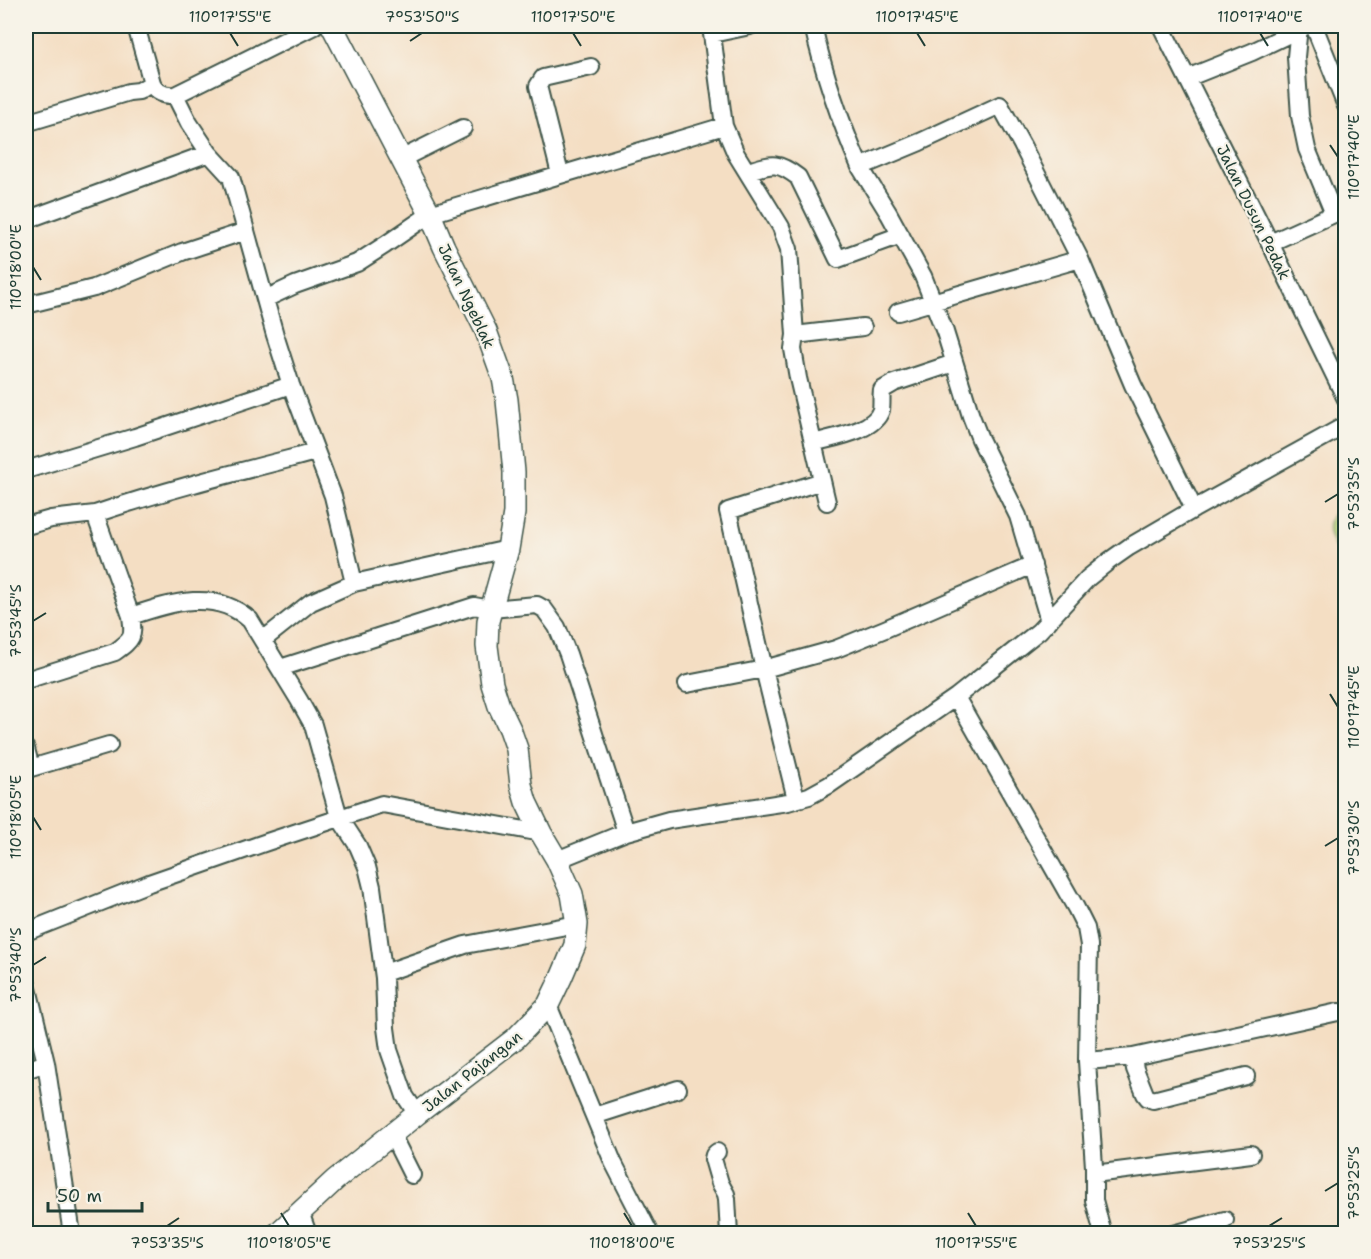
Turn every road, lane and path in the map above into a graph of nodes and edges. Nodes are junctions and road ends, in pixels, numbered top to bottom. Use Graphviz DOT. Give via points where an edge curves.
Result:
graph roads {
  1 [pos="136,26"];
  2 [pos="314,26"];
  3 [pos="332,26"];
  4 [pos="750,26"];
  5 [pos="813,26"];
  6 [pos="1161,26"];
  7 [pos="1305,27"];
  8 [pos="710,30"];
  9 [pos="591,67"];
  10 [pos="1187,78"];
  11 [pos="152,82"];
  12 [pos="175,95"];
  13 [pos="1346,106"];
  14 [pos="26,123"];
  15 [pos="724,126"];
  16 [pos="463,128"];
  17 [pos="209,153"];
  18 [pos="401,159"];
  19 [pos="860,167"];
  20 [pos="748,171"];
  21 [pos="560,174"];
  22 [pos="1340,211"];
  23 [pos="430,214"];
  24 [pos="26,220"];
  25 [pos="246,231"];
  26 [pos="901,235"];
  27 [pos="1270,243"];
  28 [pos="1080,259"];
  29 [pos="265,298"];
  30 [pos="934,302"];
  31 [pos="26,305"];
  32 [pos="898,312"];
  33 [pos="863,327"];
  34 [pos="795,335"];
  35 [pos="954,363"];
  36 [pos="291,385"];
  37 [pos="1346,399"];
  38 [pos="1346,425"];
  39 [pos="813,443"];
  40 [pos="316,452"];
  41 [pos="26,470"];
  42 [pos="822,481"];
  43 [pos="827,502"];
  44 [pos="1194,509"];
  45 [pos="95,514"];
  46 [pos="26,526"];
  47 [pos="508,549"];
  48 [pos="1033,565"];
  49 [pos="354,583"];
  50 [pos="491,609"];
  51 [pos="131,616"];
  52 [pos="1048,621"];
  53 [pos="263,640"];
  54 [pos="280,668"];
  55 [pos="764,669"];
  56 [pos="26,680"];
  57 [pos="687,684"];
  58 [pos="956,697"];
  59 [pos="109,745"];
  60 [pos="26,749"];
  61 [pos="28,769"];
  62 [pos="796,800"];
  63 [pos="339,817"];
  64 [pos="626,832"];
  65 [pos="541,833"];
  66 [pos="557,860"];
  67 [pos="577,924"];
  68 [pos="26,932"];
  69 [pos="384,973"];
  70 [pos="26,980"];
  71 [pos="548,1005"];
  72 [pos="1346,1013"];
  73 [pos="1132,1057"];
  74 [pos="1087,1061"];
  75 [pos="46,1063"];
  76 [pos="26,1070"];
  77 [pos="1246,1076"];
  78 [pos="678,1089"];
  79 [pos="417,1114"];
  80 [pos="594,1116"];
  81 [pos="392,1135"];
  82 [pos="717,1152"];
  83 [pos="1251,1154"];
  84 [pos="1094,1174"];
  85 [pos="412,1175"];
  86 [pos="300,1212"];
  87 [pos="1226,1220"];
  88 [pos="72,1233"];
  89 [pos="277,1233"];
  90 [pos="308,1233"];
  91 [pos="650,1233"];
  92 [pos="729,1233"];
  93 [pos="1103,1233"];
  94 [pos="1174,1233"];
  1 -- 11 [label="street"];
  2 -- 12 [label="street"];
  3 -- 18 [label="main road, Jalan Ngeblak"];
  4 -- 8 [label="street"];
  5 -- 19 [label="street" via="827,80"];
  6 -- 10 [label="street, Jalan Dusun Pedak"];
  7 -- 10 [label="street"];
  7 -- 13 [label="street"];
  7 -- 22 [label="street" via="1296,47 1299,116 1307,149"];
  8 -- 15 [label="street"];
  9 -- 21 [label="street" via="543,78 538,86"];
  10 -- 27 [label="street, Jalan Dusun Pedak"];
  11 -- 12 [label="street" via="165,96"];
  11 -- 14 [label="street" via="139,91"];
  12 -- 17 [label="street"];
  15 -- 20 [label="street"];
  15 -- 21 [label="street"];
  16 -- 18 [label="street"];
  17 -- 24 [label="street"];
  17 -- 25 [label="street" via="231,177"];
  18 -- 23 [label="main road, Jalan Ngeblak"];
  19 -- 26 [label="street"];
  19 -- 28 [label="street" via="1000,105"];
  20 -- 26 [label="street" via="770,164 786,168 798,177 838,259"];
  20 -- 34 [label="street" via="781,226 789,249"];
  21 -- 23 [label="street"];
  22 -- 27 [label="street"];
  23 -- 29 [label="street" via="357,263"];
  23 -- 47 [label="main road, Jalan Ngeblak" via="486,331 503,378 514,472 514,513"];
  25 -- 29 [label="street"];
  25 -- 31 [label="street" via="94,288"];
  26 -- 30 [label="street"];
  27 -- 37 [label="street, Jalan Dusun Pedak"];
  28 -- 30 [label="street"];
  28 -- 44 [label="street" via="1133,385"];
  29 -- 36 [label="street"];
  30 -- 32 [label="street"];
  30 -- 35 [label="street"];
  33 -- 34 [label="street"];
  34 -- 39 [label="street" via="793,349"];
  35 -- 39 [label="street" via="894,383 882,390 881,408 875,420 863,428"];
  35 -- 48 [label="street" via="980,439 1018,516"];
  36 -- 40 [label="street"];
  36 -- 41 [label="street"];
  38 -- 44 [label="street"];
  39 -- 42 [label="street"];
  40 -- 45 [label="street"];
  40 -- 49 [label="street" via="333,496"];
  42 -- 43 [label="street"];
  42 -- 55 [label="street" via="728,511"];
  44 -- 52 [label="street" via="1108,561"];
  45 -- 46 [label="street"];
  45 -- 51 [label="street"];
  47 -- 49 [label="street"];
  47 -- 50 [label="main road, Jalan Ngeblak"];
  48 -- 52 [label="street"];
  48 -- 55 [label="street" via="836,649"];
  49 -- 53 [label="street" via="311,602"];
  50 -- 54 [label="street" via="474,606"];
  50 -- 64 [label="street" via="537,605 557,627"];
  50 -- 65 [label="main road, Jalan Ngeblak" via="486,633 492,684 517,749 526,802"];
  51 -- 53 [label="street" via="194,600 214,602 242,612"];
  51 -- 56 [label="street" via="130,639 115,652"];
  52 -- 58 [label="street"];
  53 -- 54 [label="street"];
  54 -- 63 [label="street" via="313,725"];
  55 -- 57 [label="street"];
  55 -- 62 [label="street"];
  58 -- 62 [label="street" via="829,785"];
  58 -- 74 [label="street" via="1086,928"];
  59 -- 61 [label="street"];
  60 -- 61 [label="street"];
  62 -- 64 [label="street" via="669,820"];
  63 -- 65 [label="street" via="382,804"];
  63 -- 68 [label="street"];
  63 -- 69 [label="street" via="367,867"];
  64 -- 66 [label="street"];
  65 -- 66 [label="main road, Jalan Ngeblak"];
  66 -- 67 [label="main road, Jalan Pajangan" via="572,894"];
  67 -- 69 [label="street" via="465,945"];
  67 -- 71 [label="main road, Jalan Pajangan" via="574,945"];
  69 -- 79 [label="street" via="389,1050 405,1096"];
  70 -- 75 [label="street"];
  71 -- 79 [label="main road, Jalan Pajangan" via="516,1038"];
  71 -- 80 [label="street"];
  72 -- 73 [label="street"];
  73 -- 74 [label="street"];
  73 -- 77 [label="street" via="1145,1094 1153,1100"];
  74 -- 84 [label="street"];
  75 -- 76 [label="street"];
  75 -- 88 [label="street"];
  78 -- 80 [label="street"];
  79 -- 81 [label="main road, Jalan Pajangan"];
  80 -- 91 [label="street"];
  81 -- 85 [label="street"];
  81 -- 86 [label="main road, Jalan Pajangan"];
  82 -- 92 [label="street" via="713,1159 726,1194"];
  83 -- 84 [label="street"];
  84 -- 93 [label="street" via="1094,1200"];
  86 -- 89 [label="main road, Jalan Pajangan"];
  86 -- 90 [label="street"];
  87 -- 94 [label="street"];
}
